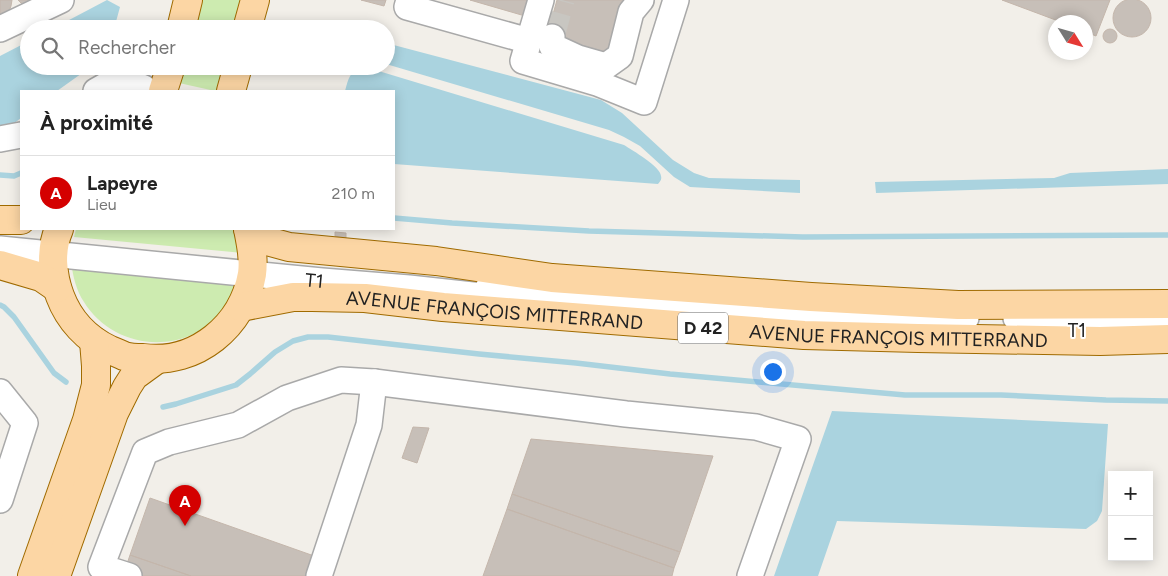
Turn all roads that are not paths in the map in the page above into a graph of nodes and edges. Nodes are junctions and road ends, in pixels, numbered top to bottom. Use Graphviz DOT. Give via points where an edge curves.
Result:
graph roads {
  1 [pos="60,0"];
  2 [pos="255,0"];
  3 [pos="409,0"];
  4 [pos="541,0"];
  5 [pos="640,0"];
  6 [pos="676,0"];
  7 [pos="249,20"];
  8 [pos="0,29"];
  9 [pos="540,39"];
  10 [pos="164,75"];
  11 [pos="235,75"];
  12 [pos="98,90"];
  13 [pos="154,90"];
  14 [pos="231,90"];
  15 [pos="20,135"];
  16 [pos="0,139"];
  17 [pos="0,220"];
  18 [pos="20,220"];
  19 [pos="248,230"];
  20 [pos="250,230"];
  21 [pos="0,238"];
  22 [pos="55,242"];
  23 [pos="0,249"];
  24 [pos="0,265"];
  25 [pos="252,268"];
  26 [pos="57,288"];
  27 [pos="1168,304"];
  28 [pos="241,307"];
  29 [pos="1168,317"];
  30 [pos="1168,329"];
  31 [pos="1168,339"];
  32 [pos="94,341"];
  33 [pos="156,360"];
  34 [pos="374,382"];
  35 [pos="0,392"];
  36 [pos="0,500"];
  37 [pos="32,576"];
  38 [pos="56,576"];
  39 [pos="129,576"];
  40 [pos="319,576"];
  41 [pos="750,576"];
  1 -- 8 [label="lane"];
  2 -- 7 [label="main road"];
  3 -- 9 [label="lane" via="407,7"];
  4 -- 9 [label="lane"];
  5 -- 9 [label="lane" via="631,12 620,56 606,66 578,58"];
  6 -- 9 [label="lane" via="644,102 597,83 523,61"];
  10 -- 13 [label="main road"];
  11 -- 14 [label="main road"];
  12 -- 13 [label="lane" via="124,80"];
  15 -- 16 [label="lane"];
  17 -- 18 [label="main road"];
  19 -- 25 [label="main road"];
  20 -- 27 [label="main road, AVENUE FRANÇOIS MITTERRAND / D 42" via="267,241 289,247 436,261 552,278 958,305"];
  21 -- 22 [label="lane, T1 / T1"];
  22 -- 23 [label="lane, T1 / T1"];
  22 -- 25 [label="lane, T1 / T1"];
  22 -- 26 [label="main road" via="53,268"];
  24 -- 26 [label="main road" via="42,277"];
  25 -- 28 [label="main road"];
  25 -- 29 [label="lane, T1 / T1" via="683,304 872,316"];
  25 -- 30 [label="lane, T1 / T1" via="322,281 682,316 871,328"];
  26 -- 32 [label="main road" via="69,314"];
  28 -- 31 [label="main road, AVENUE FRANÇOIS MITTERRAND / D 42" via="293,298 366,298 442,307 804,335 1100,341"];
  28 -- 33 [label="main road" via="214,339 177,357"];
  32 -- 33 [label="main road" via="125,356"];
  32 -- 37 [label="main road" via="96,385 87,420"];
  33 -- 38 [label="main road" via="134,376 114,413"];
  34 -- 39 [label="lane" via="341,380 288,398 238,425 170,442 145,452 101,567"];
  34 -- 40 [label="lane" via="369,425"];
  34 -- 41 [label="lane" via="756,427 798,439"];
  35 -- 36 [label="lane" via="25,423"];
}
